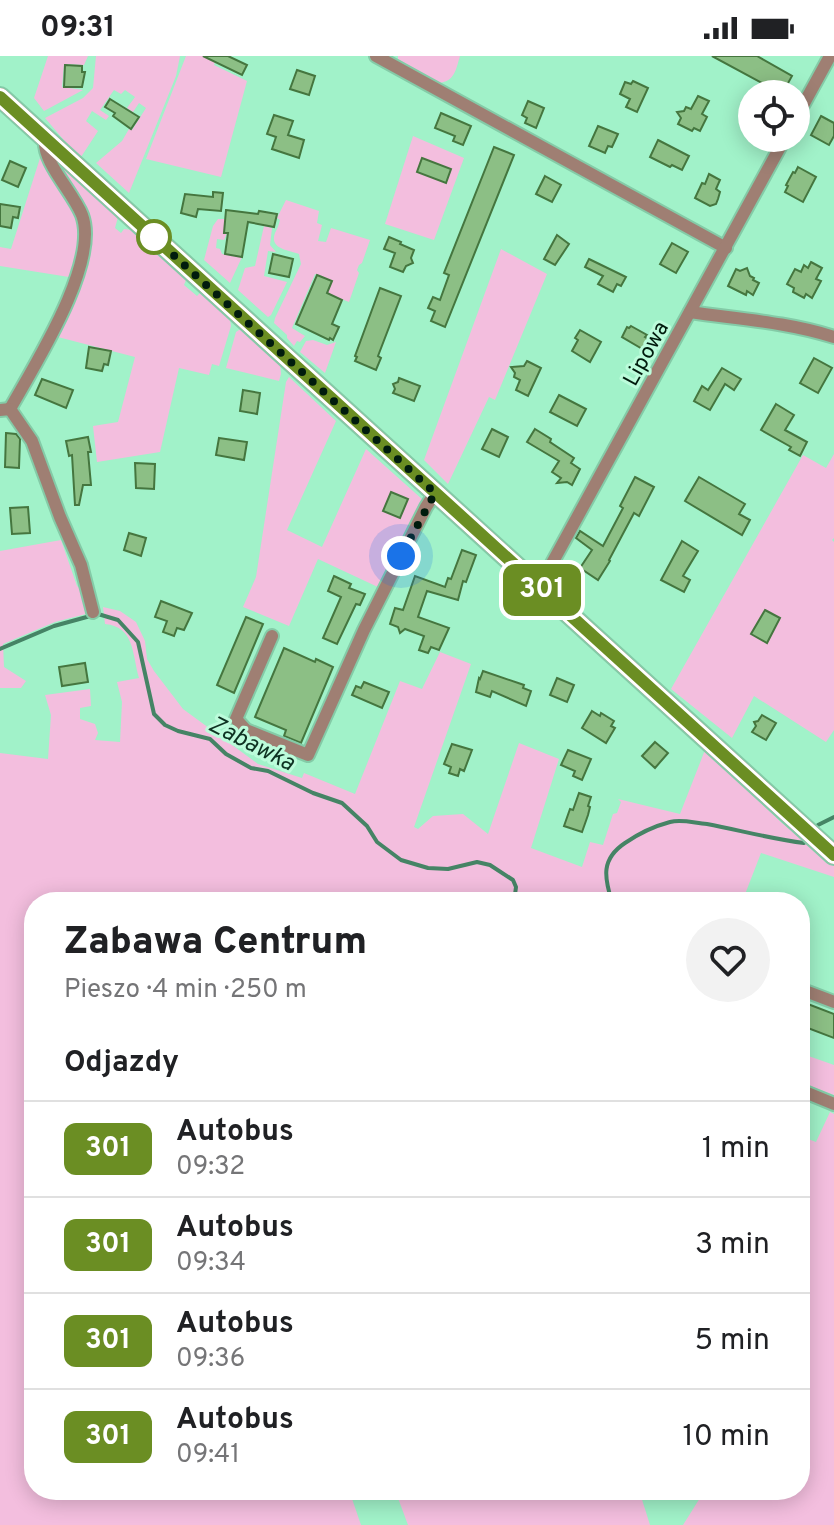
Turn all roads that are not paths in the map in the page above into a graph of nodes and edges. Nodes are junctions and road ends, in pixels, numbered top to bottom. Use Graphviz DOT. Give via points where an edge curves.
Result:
graph roads {
  1 [pos="376,56"];
  2 [pos="830,56"];
  3 [pos="810,92"];
  4 [pos="0,97"];
  5 [pos="45,139"];
  6 [pos="777,152"];
  7 [pos="726,248"];
  8 [pos="690,312"];
  9 [pos="834,337"];
  10 [pos="5,409"];
  11 [pos="435,493"];
  12 [pos="539,587"];
  13 [pos="93,612"];
  14 [pos="272,636"];
  15 [pos="834,855"];
  16 [pos="810,993"];
  17 [pos="834,1002"];
  18 [pos="810,1094"];
  19 [pos="834,1104"];
  1 -- 7 [label="street"];
  2 -- 3 [label="street"];
  4 -- 5 [label="main road"];
  5 -- 10 [label="street" via="44,149 74,199 85,234 79,273 57,326"];
  5 -- 11 [label="main road"];
  6 -- 7 [label="street, Lipowa"];
  7 -- 8 [label="street, Lipowa"];
  8 -- 9 [label="street"];
  8 -- 12 [label="street, Lipowa"];
  10 -- 13 [label="street" via="32,441 81,565"];
  11 -- 12 [label="main road"];
  11 -- 14 [label="street" via="364,630 308,755 246,730 236,719"];
  12 -- 15 [label="main road"];
  16 -- 17 [label="street"];
  18 -- 19 [label="street"];
}
